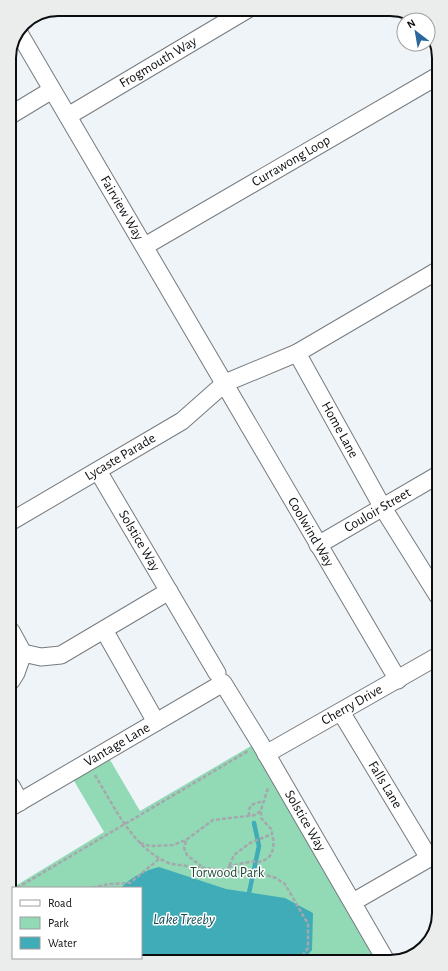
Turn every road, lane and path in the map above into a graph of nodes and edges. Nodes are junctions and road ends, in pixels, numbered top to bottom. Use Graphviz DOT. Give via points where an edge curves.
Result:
graph roads {
  1 [pos="236,16"];
  2 [pos="21,37"];
  3 [pos="432,79"];
  4 [pos="52,90"];
  5 [pos="16,108"];
  6 [pos="68,116"];
  7 [pos="146,246"];
  8 [pos="432,274"];
  9 [pos="297,353"];
  10 [pos="225,384"];
  11 [pos="98,471"];
  12 [pos="432,479"];
  13 [pos="383,508"];
  14 [pos="16,519"];
  15 [pos="318,545"];
  16 [pos="432,586"];
  17 [pos="169,591"];
  18 [pos="104,630"];
  19 [pos="16,641"];
  20 [pos="23,654"];
  21 [pos="432,660"];
  22 [pos="16,673"];
  23 [pos="220,678"];
  24 [pos="398,680"];
  25 [pos="342,712"];
  26 [pos="156,722"];
  27 [pos="248,751"];
  28 [pos="266,754"];
  29 [pos="87,762"];
  30 [pos="270,786"];
  31 [pos="264,801"];
  32 [pos="16,804"];
  33 [pos="261,810"];
  34 [pos="249,816"];
  35 [pos="125,824"];
  36 [pos="272,834"];
  37 [pos="186,840"];
  38 [pos="139,842"];
  39 [pos="432,852"];
  40 [pos="432,856"];
  41 [pos="159,859"];
  42 [pos="202,866"];
  43 [pos="228,867"];
  44 [pos="226,871"];
  45 [pos="19,887"];
  46 [pos="96,887"];
  47 [pos="353,902"];
  48 [pos="303,955"];
  49 [pos="382,955"];
  1 -- 6 [label="street, Frogmouth Way"];
  2 -- 4 [label="street, Fairview Way"];
  3 -- 7 [label="street, Currawong Loop"];
  4 -- 5 [label="street"];
  4 -- 6 [label="street, Fairview Way"];
  6 -- 7 [label="street, Fairview Way"];
  7 -- 10 [label="street, Fairview Way"];
  8 -- 9 [label="street"];
  9 -- 10 [label="street"];
  9 -- 13 [label="street, Home Lane"];
  10 -- 11 [label="street, Lycaste Parade" via="182,421"];
  10 -- 15 [label="street, Coolwind Way"];
  11 -- 14 [label="street, Lycaste Parade"];
  11 -- 17 [label="street, Solstice Way"];
  12 -- 13 [label="street, Couloir Street"];
  13 -- 15 [label="street, Couloir Street"];
  13 -- 16 [label="street, Home Lane"];
  15 -- 24 [label="street, Coolwind Way"];
  17 -- 18 [label="street"];
  17 -- 23 [label="street, Solstice Way"];
  18 -- 20 [label="street" via="61,655 41,657"];
  18 -- 26 [label="street"];
  19 -- 20 [label="street"];
  20 -- 22 [label="street"];
  21 -- 24 [label="street, Cherry Drive"];
  23 -- 26 [label="street, Vantage Lane"];
  23 -- 28 [label="street, Solstice Way"];
  24 -- 25 [label="street, Cherry Drive"];
  25 -- 28 [label="street, Cherry Drive"];
  25 -- 39 [label="street, Falls Lane"];
  26 -- 29 [label="street, Vantage Lane"];
  27 -- 35 [label="path"];
  28 -- 47 [label="street, Solstice Way"];
  29 -- 32 [label="street, Vantage Lane"];
  29 -- 35 [label="path"];
  30 -- 31 [label="path"];
  31 -- 33 [label="path"];
  31 -- 34 [label="path" via="251,805"];
  33 -- 34 [label="path" via="256,815"];
  33 -- 36 [label="path" via="261,818 272,830"];
  34 -- 37 [label="path" via="212,820"];
  35 -- 38 [label="path"];
  35 -- 45 [label="path"];
  36 -- 43 [label="path" via="250,843 234,855"];
  36 -- 43 [label="path" via="273,850 268,858 260,862"];
  37 -- 38 [label="path" via="173,845 150,846"];
  37 -- 42 [label="path" via="184,848 187,855"];
  38 -- 41 [label="path"];
  40 -- 47 [label="street"];
  41 -- 42 [label="path" via="171,864"];
  41 -- 46 [label="path" via="130,883"];
  42 -- 44 [label="path"];
  43 -- 44 [label="path"];
  44 -- 48 [label="path" via="263,875 276,878 285,884 308,924 308,948"];
  47 -- 49 [label="street, Solstice Way"];
}
